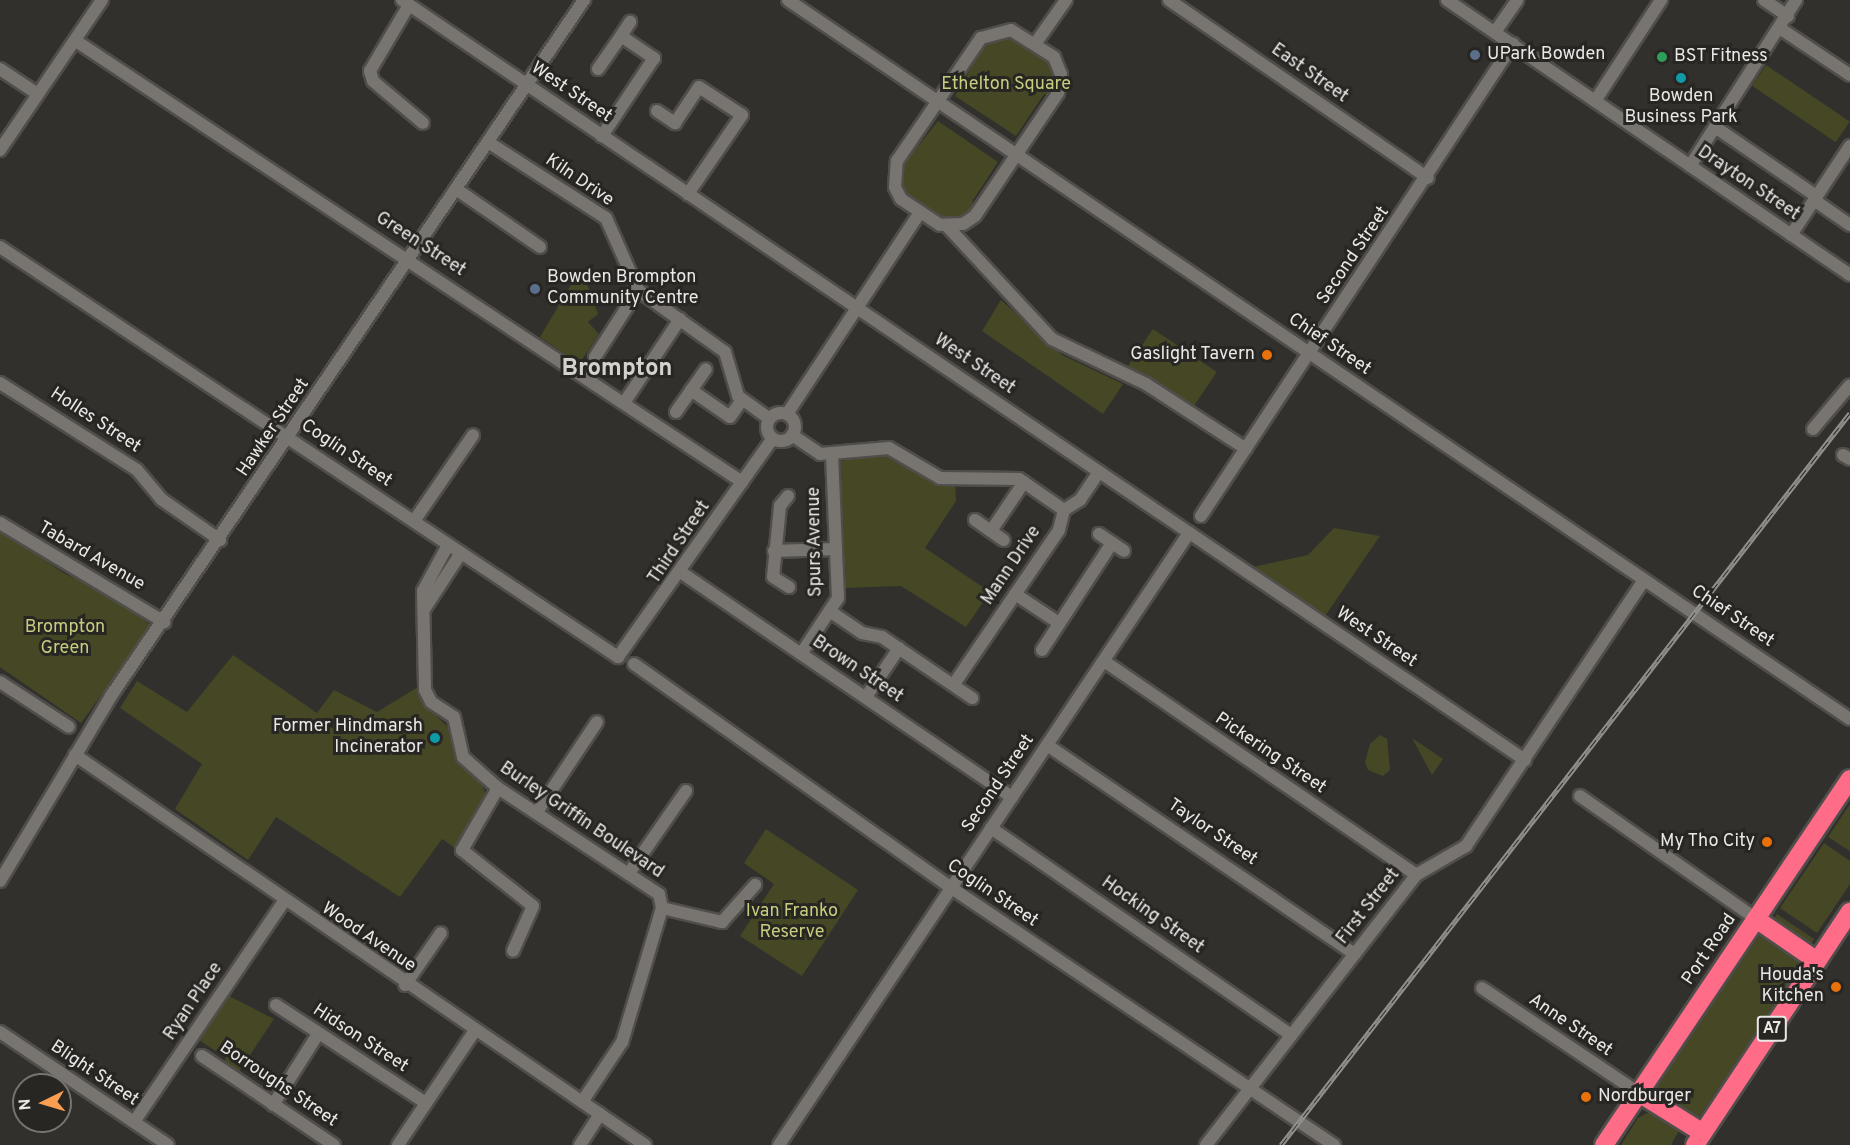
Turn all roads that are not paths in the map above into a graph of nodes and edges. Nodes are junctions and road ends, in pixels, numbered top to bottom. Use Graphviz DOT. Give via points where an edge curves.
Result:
graph roads {
  1 [pos="102,0"];
  2 [pos="584,0"];
  3 [pos="788,0"];
  4 [pos="1066,0"];
  5 [pos="1169,0"];
  6 [pos="1447,0"];
  7 [pos="1517,0"];
  8 [pos="1661,0"];
  9 [pos="1764,0"];
  10 [pos="1796,0"];
  11 [pos="406,2"];
  12 [pos="1788,16"];
  13 [pos="630,22"];
  14 [pos="1781,29"];
  15 [pos="1495,32"];
  16 [pos="621,36"];
  17 [pos="76,41"];
  18 [pos="1035,44"];
  19 [pos="1513,44"];
  20 [pos="0,69"];
  21 [pos="598,69"];
  22 [pos="1850,75"];
  23 [pos="527,85"];
  24 [pos="36,93"];
  25 [pos="1595,101"];
  26 [pos="938,102"];
  27 [pos="657,111"];
  28 [pos="423,123"];
  29 [pos="1715,127"];
  30 [pos="602,136"];
  31 [pos="488,142"];
  32 [pos="1850,146"];
  33 [pos="0,150"];
  34 [pos="1017,154"];
  35 [pos="1846,160"];
  36 [pos="1690,166"];
  37 [pos="1428,178"];
  38 [pos="456,189"];
  39 [pos="688,194"];
  40 [pos="1815,198"];
  41 [pos="920,212"];
  42 [pos="968,222"];
  43 [pos="1850,225"];
  44 [pos="947,226"];
  45 [pos="1791,235"];
  46 [pos="963,243"];
  47 [pos="0,247"];
  48 [pos="540,247"];
  49 [pos="409,258"];
  50 [pos="1850,275"];
  51 [pos="638,291"];
  52 [pos="858,308"];
  53 [pos="680,319"];
  54 [pos="1310,354"];
  55 [pos="595,357"];
  56 [pos="706,369"];
  57 [pos="0,383"];
  58 [pos="1850,385"];
  59 [pos="691,390"];
  60 [pos="742,400"];
  61 [pos="624,403"];
  62 [pos="676,412"];
  63 [pos="787,414"];
  64 [pos="770,419"];
  65 [pos="1813,429"];
  66 [pos="473,435"];
  67 [pos="792,435"];
  68 [pos="289,438"];
  69 [pos="773,438"];
  70 [pos="1246,449"];
  71 [pos="832,454"];
  72 [pos="1099,472"];
  73 [pos="742,482"];
  74 [pos="1024,482"];
  75 [pos="788,496"];
  76 [pos="1064,510"];
  77 [pos="1201,516"];
  78 [pos="975,520"];
  79 [pos="414,521"];
  80 [pos="0,523"];
  81 [pos="991,531"];
  82 [pos="1189,533"];
  83 [pos="1099,534"];
  84 [pos="220,540"];
  85 [pos="1004,540"];
  86 [pos="1112,543"];
  87 [pos="448,545"];
  88 [pos="836,549"];
  89 [pos="774,551"];
  90 [pos="1124,551"];
  91 [pos="461,554"];
  92 [pos="682,573"];
  93 [pos="1644,580"];
  94 [pos="789,587"];
  95 [pos="1015,594"];
  96 [pos="423,612"];
  97 [pos="831,612"];
  98 [pos="164,622"];
  99 [pos="1059,623"];
  100 [pos="899,648"];
  101 [pos="1042,650"];
  102 [pos="611,653"];
  103 [pos="801,654"];
  104 [pos="1104,661"];
  105 [pos="634,664"];
  106 [pos="0,682"];
  107 [pos="954,684"];
  108 [pos="866,698"];
  109 [pos="972,698"];
  110 [pos="1850,718"];
  111 [pos="597,722"];
  112 [pos="69,727"];
  113 [pos="1047,745"];
  114 [pos="75,755"];
  115 [pos="1525,760"];
  116 [pos="1850,779"];
  117 [pos="498,788"];
  118 [pos="686,791"];
  119 [pos="1580,796"];
  120 [pos="1012,797"];
  121 [pos="537,812"];
  122 [pos="991,828"];
  123 [pos="629,873"];
  124 [pos="1416,875"];
  125 [pos="0,880"];
  126 [pos="755,885"];
  127 [pos="950,888"];
  128 [pos="283,903"];
  129 [pos="662,908"];
  130 [pos="1756,919"];
  131 [pos="1847,924"];
  132 [pos="441,933"];
  133 [pos="513,951"];
  134 [pos="1355,954"];
  135 [pos="1817,961"];
  136 [pos="405,985"];
  137 [pos="1482,988"];
  138 [pos="276,1005"];
  139 [pos="0,1032"];
  140 [pos="474,1032"];
  141 [pos="318,1034"];
  142 [pos="1291,1035"];
  143 [pos="202,1056"];
  144 [pos="1250,1088"];
  145 [pos="1639,1093"];
  146 [pos="582,1102"];
  147 [pos="426,1103"];
  148 [pos="273,1105"];
  149 [pos="600,1114"];
  150 [pos="134,1122"];
  151 [pos="1699,1139"];
  152 [pos="168,1145"];
  153 [pos="334,1145"];
  154 [pos="398,1145"];
  155 [pos="580,1145"];
  156 [pos="645,1145"];
  157 [pos="779,1145"];
  158 [pos="1206,1145"];
  159 [pos="1334,1145"];
  160 [pos="1604,1145"];
  1 -- 17 [label="street"];
  2 -- 23 [label="street, Hawker Street"];
  3 -- 26 [label="street, Chief Street"];
  4 -- 18 [label="street"];
  5 -- 37 [label="street, East Street"];
  6 -- 15 [label="street, Drayton Street"];
  7 -- 15 [label="street"];
  8 -- 25 [label="street"];
  9 -- 12 [label="street"];
  10 -- 12 [label="street"];
  11 -- 23 [label="street, West Street"];
  11 -- 28 [label="street" via="370,71 373,81"];
  12 -- 14 [label="street"];
  13 -- 16 [label="street"];
  14 -- 22 [label="street"];
  14 -- 29 [label="street"];
  15 -- 19 [label="street, Drayton Street"];
  16 -- 21 [label="street"];
  16 -- 30 [label="street" via="654,58"];
  17 -- 24 [label="street"];
  17 -- 49 [label="street, Green Street"];
  18 -- 26 [label="street" via="1011,30 993,31 981,38"];
  18 -- 34 [label="street" via="1054,57 1061,74 1058,93"];
  19 -- 25 [label="street, Drayton Street"];
  19 -- 37 [label="street, Second Street"];
  20 -- 24 [label="street"];
  23 -- 30 [label="street, West Street"];
  23 -- 31 [label="street, Hawker Street"];
  24 -- 33 [label="street"];
  25 -- 36 [label="street, Drayton Street"];
  26 -- 34 [label="street, Chief Street"];
  26 -- 41 [label="street" via="893,172 901,199"];
  27 -- 39 [label="street" via="675,123 699,87 742,115"];
  29 -- 36 [label="street"];
  29 -- 40 [label="street"];
  30 -- 39 [label="street, West Street"];
  31 -- 38 [label="street, Hawker Street"];
  31 -- 51 [label="street, Kiln Drive" via="606,218"];
  32 -- 35 [label="street"];
  34 -- 42 [label="street"];
  34 -- 54 [label="street, Chief Street"];
  35 -- 40 [label="street"];
  36 -- 45 [label="street, Drayton Street"];
  37 -- 54 [label="street, Second Street"];
  38 -- 48 [label="street"];
  38 -- 49 [label="street, Hawker Street"];
  39 -- 52 [label="street, West Street"];
  40 -- 43 [label="street"];
  40 -- 45 [label="street"];
  41 -- 44 [label="street"];
  41 -- 52 [label="street"];
  42 -- 44 [label="street"];
  42 -- 46 [label="street"];
  44 -- 46 [label="street"];
  45 -- 50 [label="street, Drayton Street"];
  46 -- 70 [label="street" via="1052,339 1146,384"];
  47 -- 68 [label="street, Coglin Street"];
  49 -- 61 [label="street, Green Street"];
  49 -- 68 [label="street, Hawker Street"];
  51 -- 53 [label="street"];
  51 -- 55 [label="street"];
  52 -- 63 [label="street"];
  52 -- 72 [label="street, West Street"];
  53 -- 60 [label="street" via="725,352"];
  53 -- 61 [label="street"];
  54 -- 70 [label="street, Second Street"];
  54 -- 93 [label="street, Chief Street"];
  56 -- 59 [label="street"];
  57 -- 84 [label="street, Holles Street" via="137,470 161,499"];
  58 -- 65 [label="street"];
  59 -- 60 [label="street" via="730,417"];
  59 -- 62 [label="street"];
  60 -- 64 [label="street"];
  61 -- 73 [label="street, Green Street"];
  63 -- 64 [label="street"];
  63 -- 67 [label="street" via="795,424"];
  64 -- 69 [label="street"];
  66 -- 79 [label="street"];
  67 -- 69 [label="street"];
  67 -- 71 [label="street" via="820,454"];
  68 -- 79 [label="street, Coglin Street"];
  68 -- 84 [label="street, Hawker Street"];
  69 -- 73 [label="street, Third Street"];
  70 -- 77 [label="street, Second Street"];
  71 -- 74 [label="street" via="889,448 940,478 1005,476"];
  71 -- 88 [label="street, Spurs Avenue"];
  72 -- 76 [label="street, Mann Drive" via="1080,500"];
  72 -- 82 [label="street, West Street"];
  73 -- 92 [label="street, Third Street"];
  74 -- 76 [label="street"];
  74 -- 81 [label="street"];
  75 -- 89 [label="street" via="780,506"];
  76 -- 95 [label="street, Mann Drive" via="1059,530"];
  78 -- 81 [label="street"];
  79 -- 87 [label="street, Coglin Street"];
  80 -- 98 [label="street, Tabard Avenue"];
  81 -- 85 [label="street"];
  82 -- 104 [label="street, Second Street"];
  82 -- 115 [label="street, West Street"];
  83 -- 86 [label="street"];
  84 -- 98 [label="street, Hawker Street"];
  86 -- 90 [label="street"];
  86 -- 99 [label="street"];
  87 -- 91 [label="street, Coglin Street"];
  87 -- 96 [label="street, Burley Griffin Boulevard" via="426,581"];
  88 -- 89 [label="street"];
  88 -- 97 [label="street, Spurs Avenue" via="838,598"];
  89 -- 94 [label="street" via="773,577"];
  91 -- 96 [label="street"];
  91 -- 102 [label="street, Coglin Street"];
  92 -- 102 [label="street, Third Street" via="624,655"];
  92 -- 103 [label="street, Brown Street"];
  93 -- 110 [label="street, Chief Street"];
  93 -- 115 [label="street, First Street"];
  95 -- 99 [label="street"];
  95 -- 107 [label="street, Mann Drive"];
  96 -- 117 [label="street, Burley Griffin Boulevard" via="425,690 431,702 454,717 470,767"];
  97 -- 100 [label="street"];
  97 -- 103 [label="street, Spurs Avenue"];
  98 -- 114 [label="street, Hawker Street"];
  99 -- 101 [label="street"];
  100 -- 107 [label="street"];
  100 -- 108 [label="street"];
  103 -- 108 [label="street, Brown Street"];
  104 -- 113 [label="street, Second Street"];
  104 -- 124 [label="street, Pickering Street"];
  105 -- 127 [label="street, Coglin Street"];
  106 -- 112 [label="street"];
  107 -- 109 [label="street"];
  108 -- 120 [label="street, Brown Street"];
  111 -- 121 [label="street"];
  113 -- 120 [label="street, Second Street"];
  113 -- 134 [label="street, Taylor Street"];
  114 -- 125 [label="street, Hawker Street"];
  114 -- 128 [label="street, Wood Avenue" via="241,864"];
  115 -- 124 [label="street, First Street" via="1466,846"];
  116 -- 130 [label="highway, Port Road"];
  117 -- 121 [label="street, Burley Griffin Boulevard"];
  117 -- 133 [label="street" via="462,850 533,906"];
  118 -- 123 [label="street"];
  119 -- 130 [label="street"];
  120 -- 122 [label="street, Second Street"];
  121 -- 123 [label="street, Burley Griffin Boulevard"];
  122 -- 127 [label="street, Second Street"];
  122 -- 142 [label="street, Hocking Street"];
  123 -- 129 [label="street, Burley Griffin Boulevard" via="659,894"];
  124 -- 134 [label="street, First Street"];
  126 -- 129 [label="street" via="722,922"];
  127 -- 144 [label="street, Coglin Street"];
  127 -- 157 [label="street, Second Street"];
  128 -- 136 [label="street, Wood Avenue"];
  128 -- 150 [label="street, Ryan Place"];
  129 -- 146 [label="street, Burley Griffin Boulevard" via="622,1042"];
  130 -- 135 [label="highway"];
  130 -- 145 [label="highway, Port Road"];
  131 -- 135 [label="highway, A7"];
  132 -- 136 [label="street"];
  134 -- 142 [label="street, First Street"];
  135 -- 151 [label="highway, A7"];
  136 -- 140 [label="street, Wood Avenue"];
  137 -- 145 [label="street, Anne Street"];
  138 -- 141 [label="street, Hidson Street"];
  139 -- 150 [label="street, Blight Street"];
  140 -- 146 [label="street, Wood Avenue"];
  140 -- 147 [label="street"];
  141 -- 147 [label="street, Hidson Street"];
  141 -- 148 [label="street"];
  142 -- 144 [label="street, First Street"];
  143 -- 148 [label="street, Borroughs Street"];
  144 -- 158 [label="street, First Street"];
  144 -- 159 [label="street, Coglin Street"];
  145 -- 151 [label="highway"];
  145 -- 160 [label="highway, Port Road"];
  146 -- 149 [label="street, Wood Avenue"];
  147 -- 154 [label="street"];
  148 -- 153 [label="street, Borroughs Street"];
  149 -- 155 [label="street"];
  149 -- 156 [label="street, Wood Avenue"];
  150 -- 152 [label="street, Blight Street"];
}
